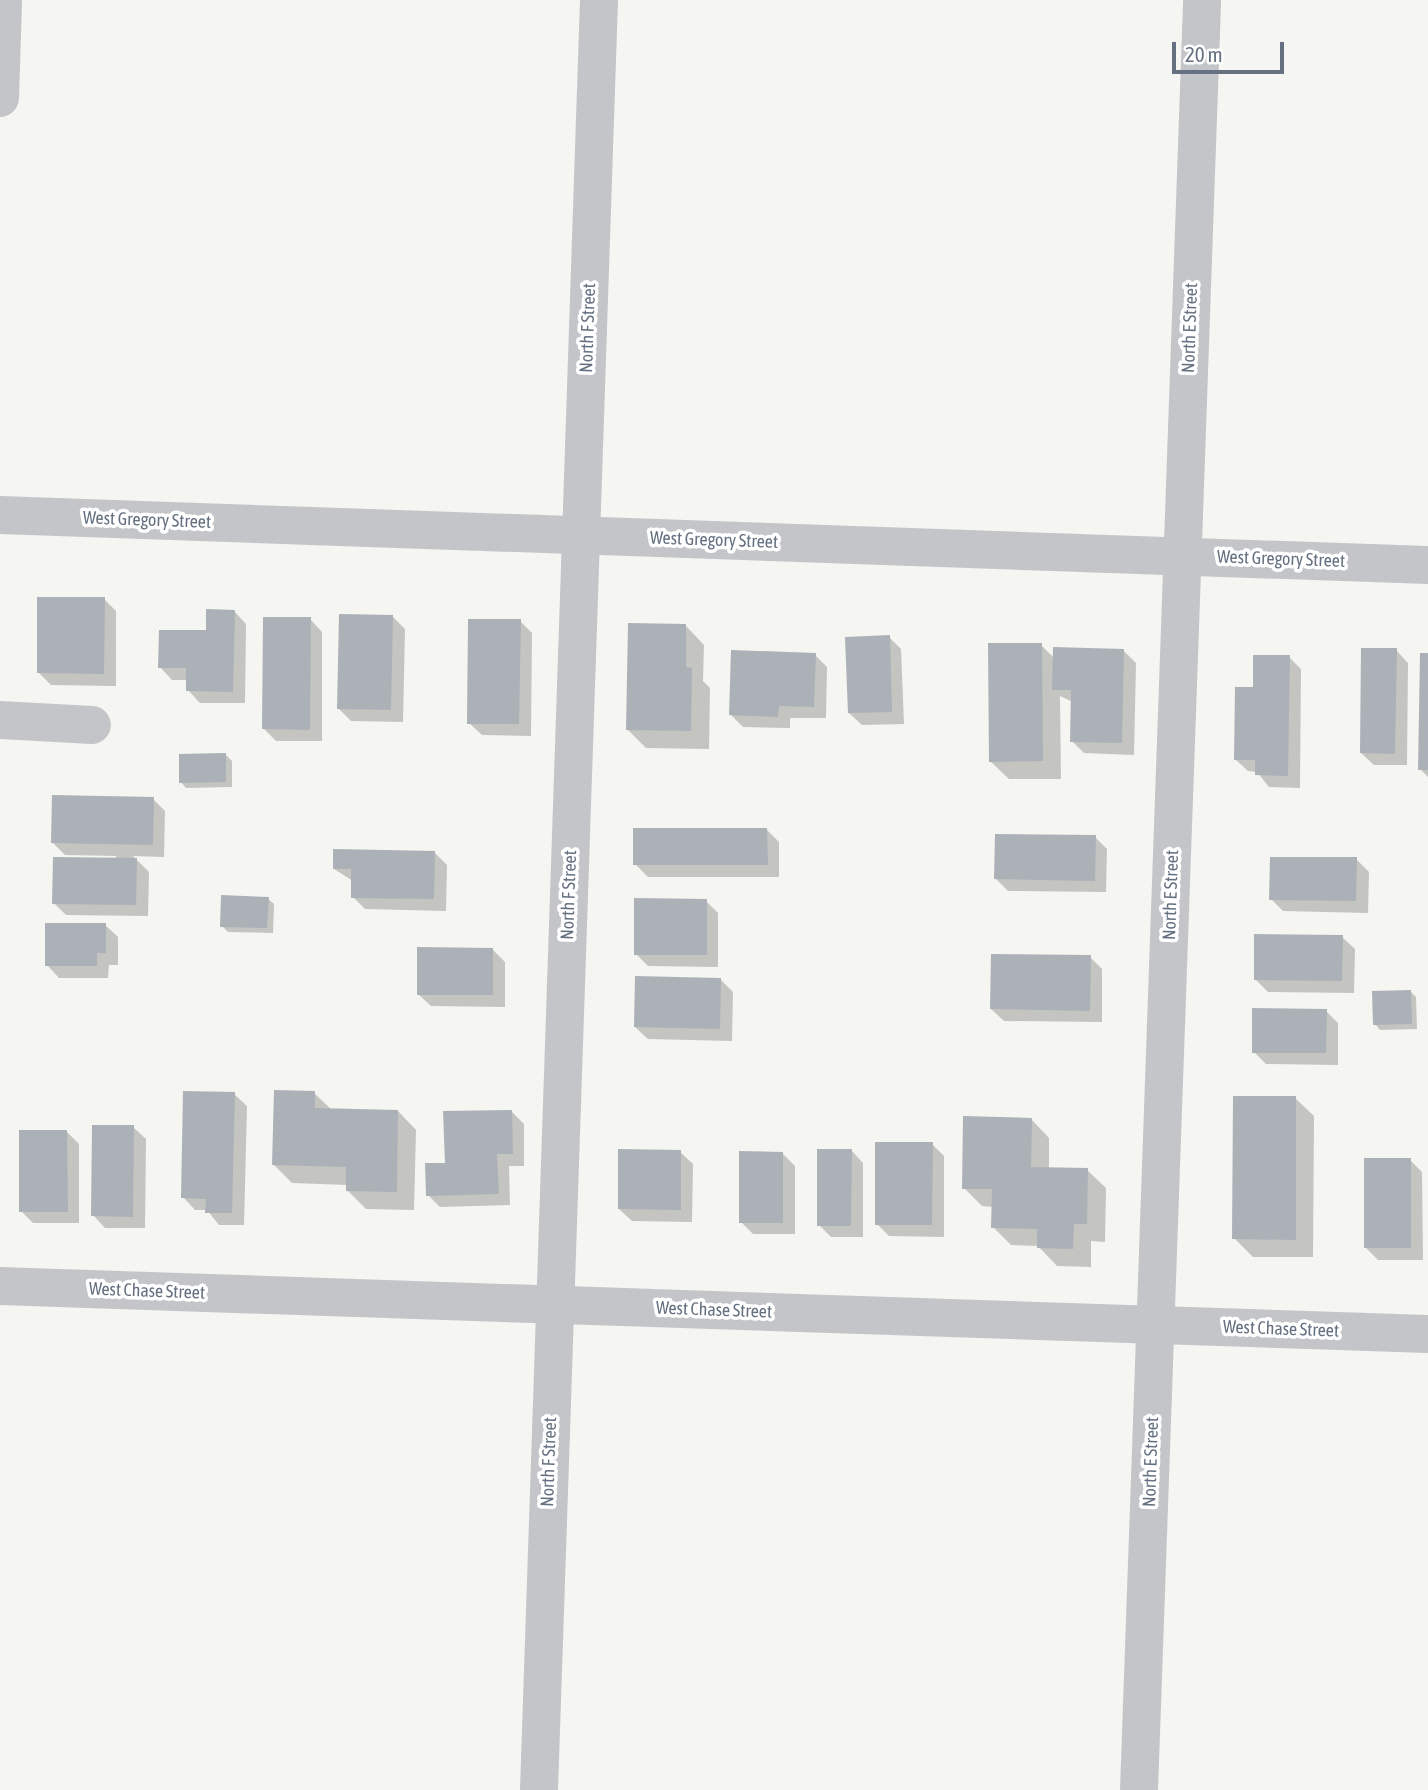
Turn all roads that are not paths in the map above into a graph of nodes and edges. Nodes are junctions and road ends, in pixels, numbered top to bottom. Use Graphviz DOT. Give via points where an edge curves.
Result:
graph roads {
  1 [pos="3,0"];
  2 [pos="599,0"];
  3 [pos="1202,0"];
  4 [pos="0,98"];
  5 [pos="0,514"];
  6 [pos="581,535"];
  7 [pos="1182,556"];
  8 [pos="1428,565"];
  9 [pos="0,720"];
  10 [pos="92,725"];
  11 [pos="0,1286"];
  12 [pos="555,1305"];
  13 [pos="1156,1325"];
  14 [pos="1428,1334"];
  15 [pos="539,1790"];
  16 [pos="1139,1790"];
  1 -- 4 [label="street"];
  2 -- 6 [label="street, North F Street"];
  3 -- 7 [label="street, North E Street"];
  5 -- 6 [label="street, West Gregory Street"];
  6 -- 7 [label="street, West Gregory Street"];
  6 -- 12 [label="street, North F Street"];
  7 -- 8 [label="street, West Gregory Street"];
  7 -- 13 [label="street, North E Street"];
  9 -- 10 [label="street"];
  11 -- 12 [label="street, West Chase Street"];
  12 -- 13 [label="street, West Chase Street"];
  12 -- 15 [label="street, North F Street"];
  13 -- 14 [label="street, West Chase Street"];
  13 -- 16 [label="street, North E Street"];
}
